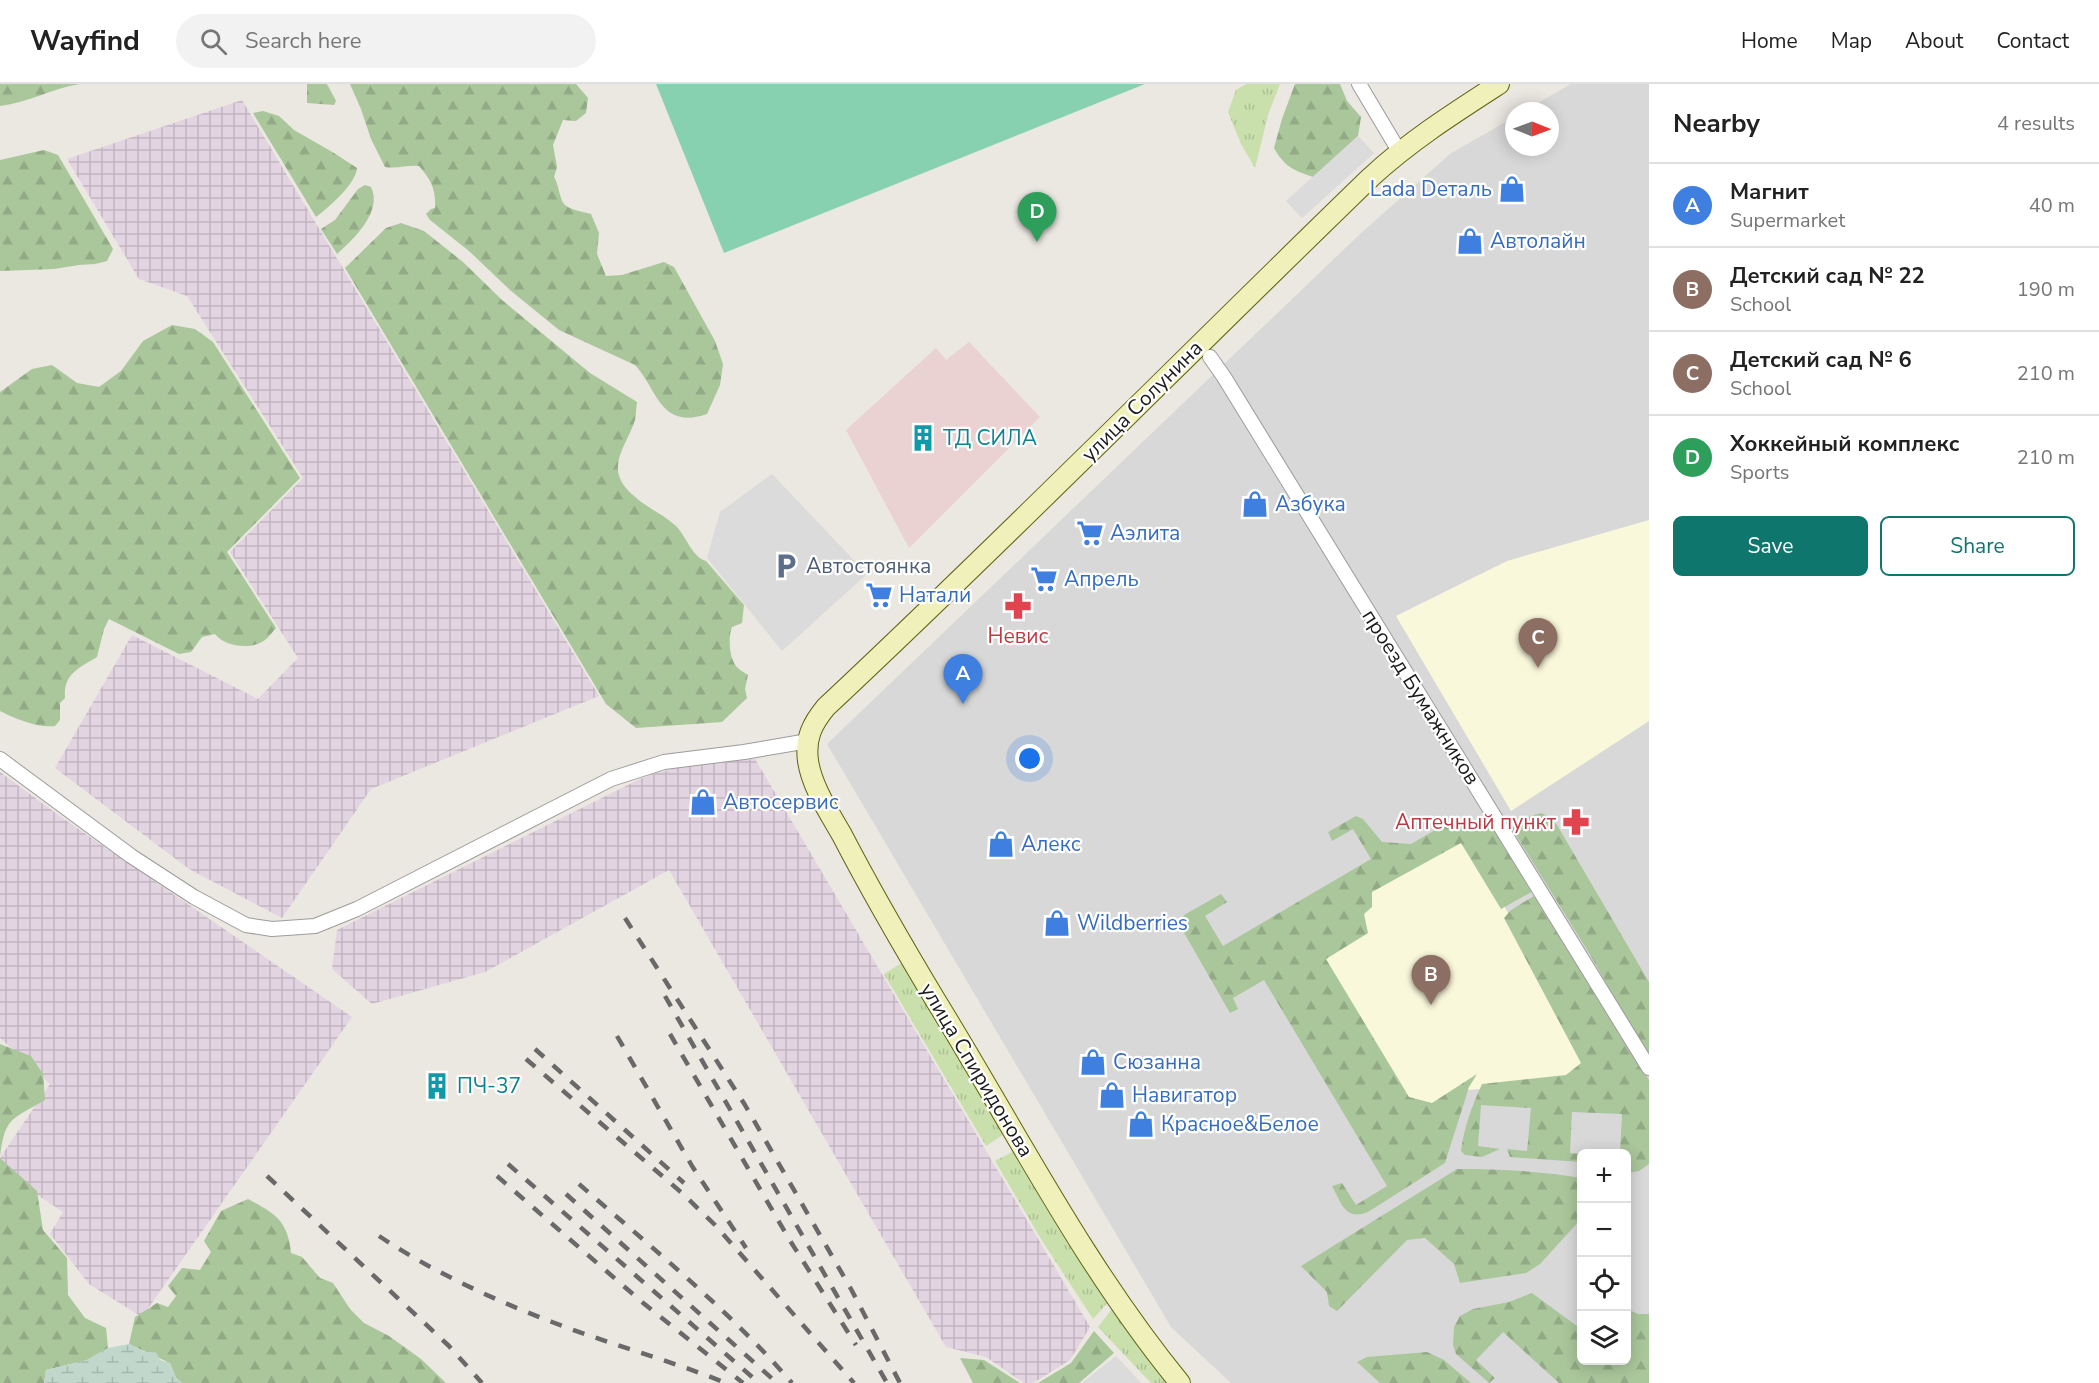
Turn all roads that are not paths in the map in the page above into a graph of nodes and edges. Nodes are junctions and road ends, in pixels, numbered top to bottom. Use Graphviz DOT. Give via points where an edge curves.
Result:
graph roads {
  1 [pos="1359,84"];
  2 [pos="1499,84"];
  3 [pos="1399,151"];
  4 [pos="1210,357"];
  5 [pos="808,741"];
  6 [pos="0,759"];
  7 [pos="1649,1068"];
  8 [pos="1180,1383"];
  1 -- 3 [label="street"];
  2 -- 3 [label="street, улица Солунина"];
  3 -- 5 [label="street, улица Солунина" via="826,707 812,724"];
  4 -- 7 [label="street, проезд Бумажников"];
  5 -- 6 [label="street" via="664,762 611,779 357,909 315,926 272,929 246,925 194,897 131,856"];
  5 -- 8 [label="street, улица Спиридонова" via="808,761 816,787 884,916 1111,1289"];
}
